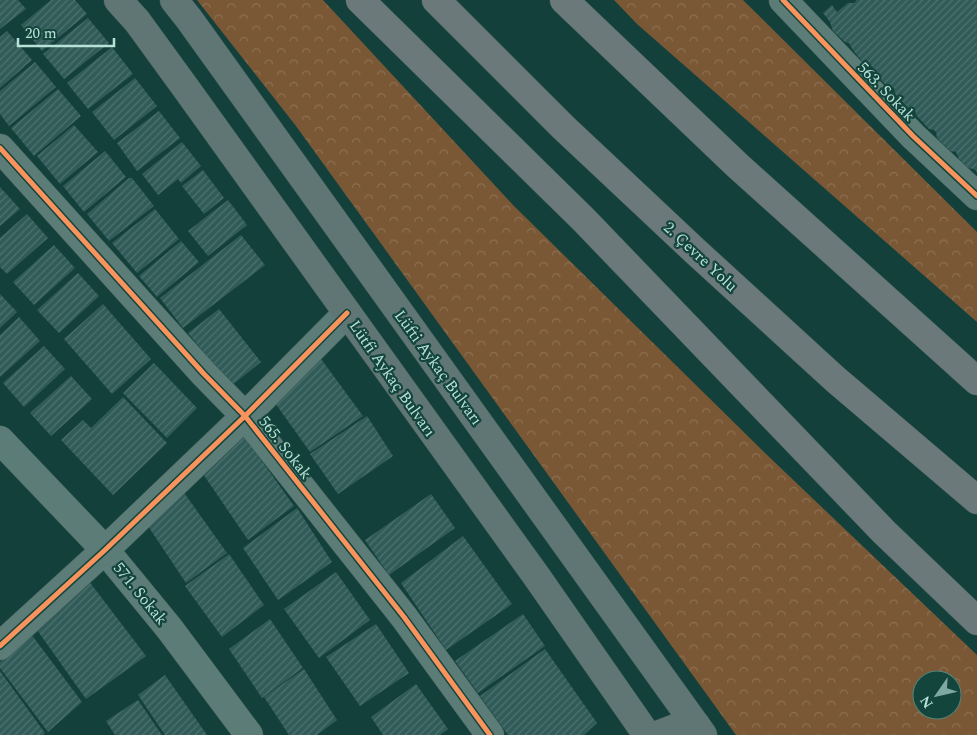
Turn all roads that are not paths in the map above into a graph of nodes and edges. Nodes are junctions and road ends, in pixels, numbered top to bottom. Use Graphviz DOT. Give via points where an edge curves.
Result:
graph roads {
  1 [pos="118,0"];
  2 [pos="174,0"];
  3 [pos="360,0"];
  4 [pos="436,0"];
  5 [pos="564,0"];
  6 [pos="783,0"];
  7 [pos="0,148"];
  8 [pos="977,196"];
  9 [pos="347,313"];
  10 [pos="977,381"];
  11 [pos="246,416"];
  12 [pos="0,440"];
  13 [pos="977,500"];
  14 [pos="105,550"];
  15 [pos="977,621"];
  16 [pos="0,646"];
  17 [pos="698,732"];
  18 [pos="249,735"];
  19 [pos="490,735"];
  20 [pos="647,735"];
  21 [pos="657,735"];
  1 -- 9 [label="main road, Lütfi Aykaç Bulvarı" via="137,21"];
  2 -- 17 [label="main road, Lüfti Aykaç Bulvarı"];
  3 -- 15 [label="highway" via="584,220 884,532"];
  4 -- 13 [label="highway, 2. Çevre Yolu" via="695,251 835,380"];
  5 -- 10 [label="highway" via="738,166"];
  6 -- 8 [label="street, 563. Sokak" via="913,136"];
  7 -- 11 [label="street, 565. Sokak" via="204,374"];
  9 -- 11 [label="street"];
  9 -- 20 [label="main road, Lütfi Aykaç Bulvarı"];
  11 -- 14 [label="street"];
  11 -- 19 [label="street, 565. Sokak" via="404,617"];
  12 -- 14 [label="street, 571. Sokak"];
  14 -- 16 [label="street"];
  14 -- 18 [label="street, 571. Sokak" via="169,628"];
  17 -- 21 [label="main road" via="683,725"];
}
